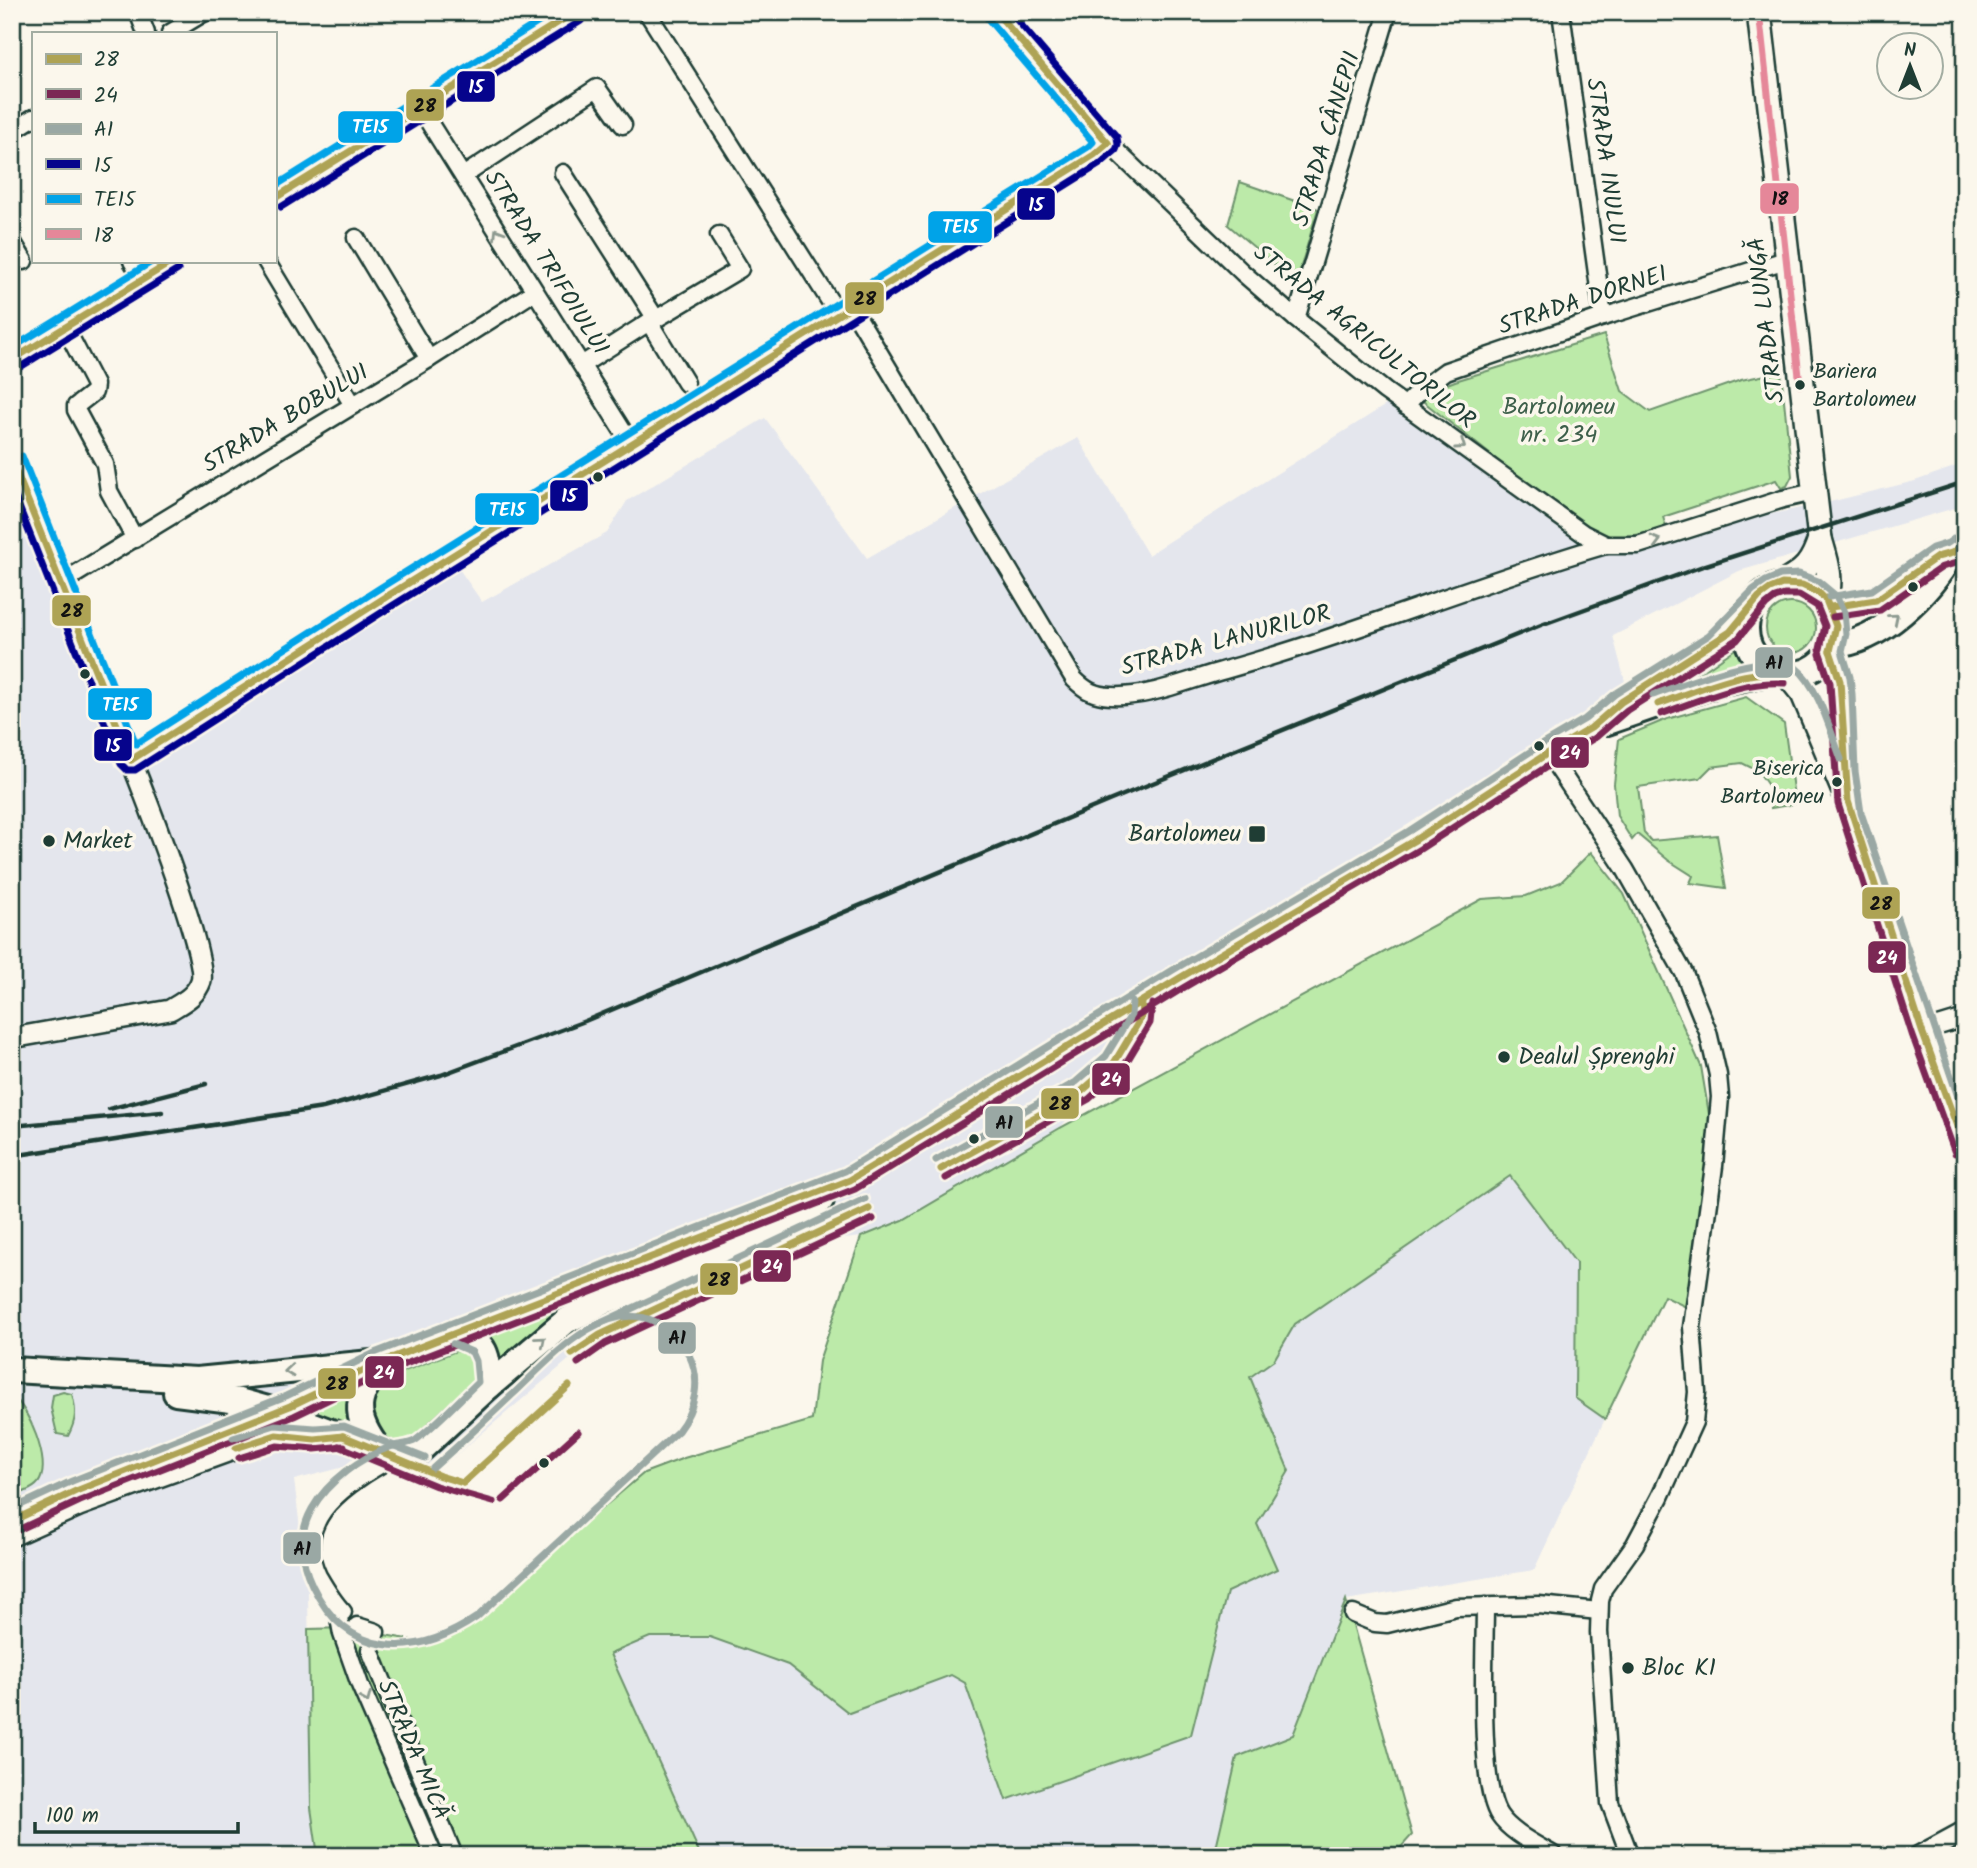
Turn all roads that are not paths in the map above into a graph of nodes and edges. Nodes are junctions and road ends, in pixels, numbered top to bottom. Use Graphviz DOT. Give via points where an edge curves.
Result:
graph roads {
  1 [pos="138,12"];
  2 [pos="205,12"];
  3 [pos="575,12"];
  4 [pos="647,12"];
  5 [pos="996,12"];
  6 [pos="1388,12"];
  7 [pos="1561,12"];
  8 [pos="1759,12"];
  9 [pos="146,32"];
  10 [pos="172,32"];
  11 [pos="420,108"];
  12 [pos="32,119"];
  13 [pos="623,125"];
  14 [pos="12,131"];
  15 [pos="1108,143"];
  16 [pos="564,173"];
  17 [pos="463,176"];
  18 [pos="276,197"];
  19 [pos="719,235"];
  20 [pos="356,239"];
  21 [pos="12,241"];
  22 [pos="1786,260"];
  23 [pos="24,261"];
  24 [pos="133,262"];
  25 [pos="171,262"];
  26 [pos="267,262"];
  27 [pos="143,279"];
  28 [pos="534,292"];
  29 [pos="844,310"];
  30 [pos="1603,317"];
  31 [pos="1296,319"];
  32 [pos="652,321"];
  33 [pos="65,327"];
  34 [pos="429,359"];
  35 [pos="12,360"];
  36 [pos="583,364"];
  37 [pos="686,383"];
  38 [pos="353,405"];
  39 [pos="1405,406"];
  40 [pos="631,444"];
  41 [pos="12,460"];
  42 [pos="1814,492"];
  43 [pos="135,539"];
  44 [pos="1820,539"];
  45 [pos="1606,545"];
  46 [pos="1958,548"];
  47 [pos="61,583"];
  48 [pos="1782,584"];
  49 [pos="1828,603"];
  50 [pos="1751,608"];
  51 [pos="1832,648"];
  52 [pos="1782,672"];
  53 [pos="1591,727"];
  54 [pos="1548,753"];
  55 [pos="131,760"];
  56 [pos="1847,802"];
  57 [pos="1965,1018"];
  58 [pos="1922,1031"];
  59 [pos="12,1038"];
  60 [pos="1965,1149"];
  61 [pos="850,1180"];
  62 [pos="456,1334"];
  63 [pos="381,1362"];
  64 [pos="18,1371"];
  65 [pos="489,1386"];
  66 [pos="275,1411"];
  67 [pos="343,1436"];
  68 [pos="387,1453"];
  69 [pos="12,1521"];
  70 [pos="12,1536"];
  71 [pos="1485,1606"];
  72 [pos="337,1607"];
  73 [pos="1599,1611"];
  74 [pos="1353,1614"];
  75 [pos="357,1626"];
  76 [pos="370,1650"];
  77 [pos="1965,1831"];
  78 [pos="1547,1854"];
  79 [pos="434,1856"];
  80 [pos="454,1856"];
  81 [pos="1630,1856"];
  82 [pos="1919,1856"];
  1 -- 9 [label="street"];
  2 -- 10 [label="street"];
  3 -- 11 [label="street"];
  4 -- 29 [label="street, STRADA LANURILOR"];
  5 -- 15 [label="street, STRADA AGRICULTORILOR"];
  6 -- 31 [label="street, STRADA CÂNEPII"];
  7 -- 30 [label="street, STRADA INULUI"];
  8 -- 22 [label="main road, STRADA LUNGĂ"];
  11 -- 17 [label="street, STRADA TRIFOIULUI"];
  11 -- 18 [label="street"];
  12 -- 14 [label="street"];
  13 -- 17 [label="street" via="597,88"];
  15 -- 29 [label="street"];
  15 -- 31 [label="street, STRADA AGRICULTORILOR"];
  16 -- 32 [label="street"];
  28 -- 17 [label="street, STRADA TRIFOIULUI, one-way"];
  19 -- 32 [label="street" via="740,269"];
  20 -- 34 [label="street"];
  21 -- 23 [label="street"];
  22 -- 30 [label="street, STRADA DORNEI"];
  22 -- 42 [label="main road, STRADA LUNGĂ"];
  24 -- 27 [label="street"];
  25 -- 27 [label="street"];
  26 -- 38 [label="street"];
  27 -- 33 [label="street"];
  28 -- 34 [label="street, STRADA BOBULUI"];
  28 -- 36 [label="street, STRADA TRIFOIULUI"];
  29 -- 40 [label="street"];
  29 -- 45 [label="street, STRADA LANURILOR" via="1074,678 1092,694 1143,694 1296,650"];
  30 -- 39 [label="street, STRADA DORNEI" via="1446,371"];
  31 -- 39 [label="street, STRADA AGRICULTORILOR"];
  32 -- 36 [label="street"];
  32 -- 37 [label="street"];
  33 -- 35 [label="street"];
  33 -- 43 [label="street" via="95,385 76,410 105,464 109,491"];
  34 -- 38 [label="street, STRADA BOBULUI"];
  36 -- 40 [label="street, STRADA TRIFOIULUI"];
  38 -- 43 [label="street, STRADA BOBULUI"];
  39 -- 45 [label="street, STRADA AGRICULTORILOR, one-way"];
  40 -- 55 [label="street"];
  41 -- 47 [label="street"];
  42 -- 44 [label="main road, STRADA LUNGĂ"];
  45 -- 42 [label="street, one-way" via="1660,540"];
  43 -- 47 [label="street, STRADA BOBULUI"];
  44 -- 48 [label="main road" via="1807,568"];
  44 -- 49 [label="main road, STRADA LUNGĂ" via="1829,573"];
  46 -- 49 [label="main road" via="1937,557 1876,600"];
  51 -- 46 [label="main road, one-way" via="1865,638 1888,624 1920,596"];
  47 -- 55 [label="street"];
  48 -- 49 [label="main road" via="1811,588"];
  48 -- 50 [label="main road" via="1759,597"];
  49 -- 51 [label="main road" via="1836,626"];
  50 -- 52 [label="main road" via="1746,629 1752,651 1767,667"];
  50 -- 53 [label="main road" via="1730,632 1621,702"];
  51 -- 52 [label="main road" via="1816,666 1797,673"];
  51 -- 56 [label="main road" via="1840,681"];
  52 -- 53 [label="main road" via="1723,682"];
  52 -- 56 [label="main road" via="1803,694"];
  53 -- 54 [label="main road"];
  54 -- 61 [label="main road" via="1415,840"];
  54 -- 73 [label="street" via="1625,869 1684,973 1708,1032 1719,1086 1714,1166 1692,1327 1697,1392 1694,1422 1635,1544 1603,1589"];
  55 -- 59 [label="street" via="200,954 202,979 187,1000 170,1010"];
  56 -- 58 [label="main road"];
  57 -- 58 [label="street"];
  58 -- 60 [label="main road"];
  61 -- 62 [label="main road"];
  65 -- 61 [label="main road, one-way" via="585,1310 778,1231"];
  62 -- 63 [label="main road"];
  62 -- 65 [label="main road" via="479,1342"];
  63 -- 64 [label="main road, one-way" via="197,1380"];
  63 -- 66 [label="street"];
  63 -- 68 [label="main road" via="367,1381 359,1404 363,1427"];
  64 -- 66 [label="main road" via="46,1380 195,1395"];
  65 -- 68 [label="main road" via="419,1451"];
  66 -- 67 [label="main road"];
  66 -- 69 [label="street"];
  67 -- 68 [label="main road"];
  67 -- 70 [label="street" via="266,1438 79,1506"];
  68 -- 72 [label="street" via="330,1500 313,1531 314,1567"];
  71 -- 73 [label="street"];
  71 -- 74 [label="street" via="1443,1610 1387,1624"];
  71 -- 78 [label="street" via="1491,1799 1514,1830"];
  72 -- 75 [label="street, STRADA MICĂ"];
  72 -- 79 [label="street, STRADA MICĂ, one-way" via="360,1685"];
  73 -- 81 [label="street" via="1610,1803"];
  75 -- 76 [label="street, STRADA MICĂ"];
  75 -- 76 [label="street, STRADA MICĂ" via="376,1632"];
  76 -- 80 [label="street, STRADA MICĂ"];
  77 -- 82 [label="street"];
}
